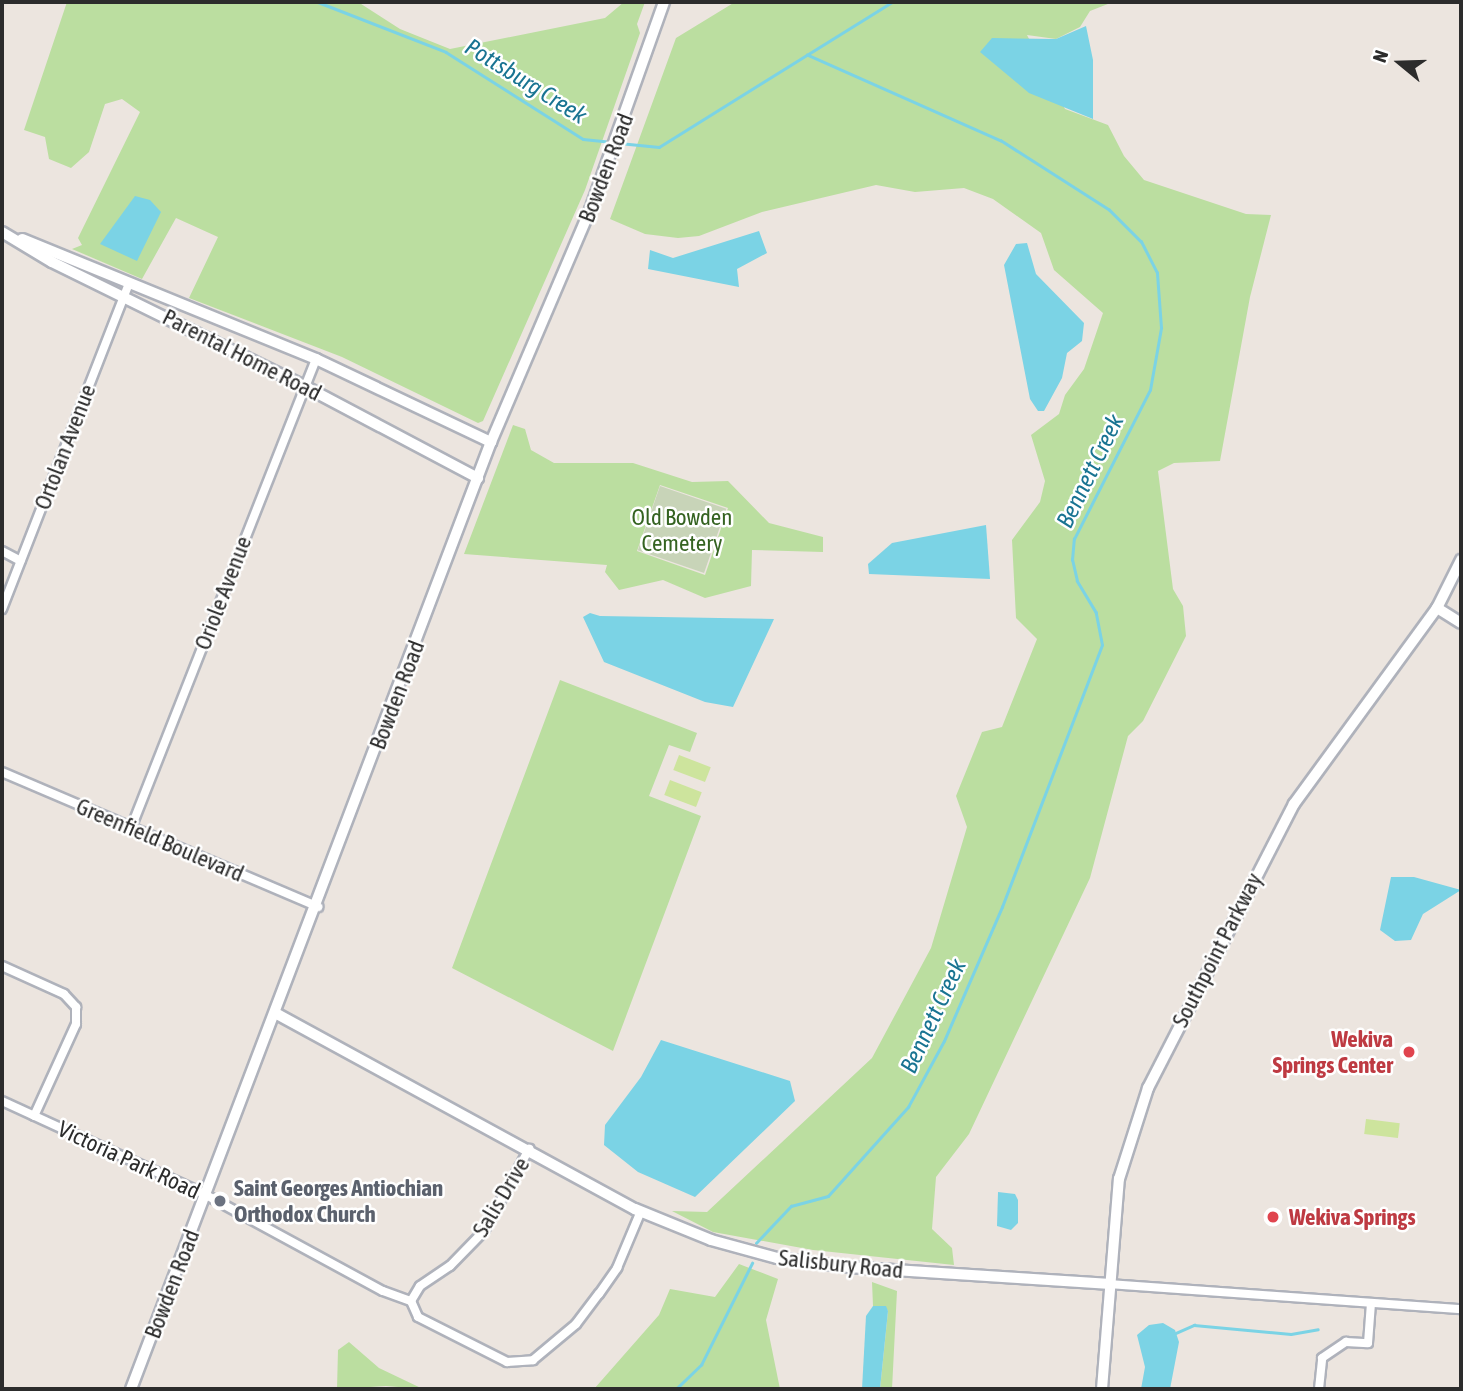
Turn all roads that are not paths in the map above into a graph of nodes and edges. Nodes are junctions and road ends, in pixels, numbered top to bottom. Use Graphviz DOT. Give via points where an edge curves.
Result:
graph roads {
  1 [pos="664,2"];
  2 [pos="4,233"];
  3 [pos="129,285"];
  4 [pos="123,296"];
  5 [pos="168,300"];
  6 [pos="161,314"];
  7 [pos="316,359"];
  8 [pos="304,386"];
  9 [pos="491,442"];
  10 [pos="478,478"];
  11 [pos="2,551"];
  12 [pos="1461,560"];
  13 [pos="21,561"];
  14 [pos="1437,608"];
  15 [pos="2,609"];
  16 [pos="1461,624"];
  17 [pos="2,772"];
  18 [pos="131,828"];
  19 [pos="318,907"];
  20 [pos="2,966"];
  21 [pos="276,1014"];
  22 [pos="2,1101"];
  23 [pos="34,1116"];
  24 [pos="529,1149"];
  25 [pos="206,1195"];
  26 [pos="640,1211"];
  27 [pos="1109,1284"];
  28 [pos="411,1301"];
  29 [pos="1371,1303"];
  30 [pos="1461,1309"];
  31 [pos="131,1389"];
  32 [pos="1102,1389"];
  33 [pos="1319,1389"];
  1 -- 9 [label="main road, Bowden Road" via="590,210"];
  2 -- 3 [label="main road, Parental Home Road" via="57,250"];
  2 -- 4 [label="main road, Parental Home Road"];
  3 -- 4 [label="street, Ortolan Avenue"];
  3 -- 5 [label="main road, Parental Home Road"];
  4 -- 6 [label="main road, Parental Home Road"];
  4 -- 13 [label="street, Ortolan Avenue"];
  5 -- 6 [label="main road"];
  5 -- 7 [label="main road, Parental Home Road"];
  6 -- 8 [label="main road, Parental Home Road"];
  7 -- 8 [label="street, Oriole Avenue"];
  7 -- 9 [label="main road, Parental Home Road"];
  8 -- 10 [label="main road, Parental Home Road"];
  8 -- 18 [label="street, Oriole Avenue"];
  9 -- 10 [label="main road, Bowden Road"];
  10 -- 19 [label="main road, Bowden Road"];
  11 -- 13 [label="street"];
  12 -- 14 [label="main road, Southpoint Parkway"];
  13 -- 15 [label="street, Ortolan Avenue"];
  14 -- 16 [label="main road"];
  14 -- 27 [label="main road, Southpoint Parkway" via="1294,804 1171,1040 1142,1105 1119,1179"];
  17 -- 18 [label="street, Greenfield Boulevard"];
  18 -- 19 [label="street, Greenfield Boulevard"];
  19 -- 21 [label="main road, Bowden Road"];
  20 -- 23 [label="street" via="64,994 76,1007 76,1024"];
  21 -- 24 [label="main road, Salisbury Road"];
  21 -- 25 [label="main road, Bowden Road"];
  22 -- 23 [label="street, Victoria Park Road"];
  23 -- 25 [label="street, Victoria Park Road"];
  24 -- 26 [label="main road, Salisbury Road"];
  24 -- 28 [label="street, Salis Drive" via="484,1231 450,1266 420,1286"];
  25 -- 28 [label="street, Victoria Park Road" via="383,1291"];
  25 -- 31 [label="main road, Bowden Road"];
  26 -- 27 [label="main road, Salisbury Road" via="711,1240 777,1258"];
  26 -- 28 [label="street, Victoria Park Road" via="617,1268 576,1324 533,1360 507,1362 418,1317"];
  27 -- 29 [label="street, Salisbury Road"];
  27 -- 32 [label="main road, Southpoint Parkway"];
  29 -- 30 [label="street, Salisbury Road"];
  29 -- 33 [label="street" via="1368,1343 1346,1342 1322,1358"];
}
